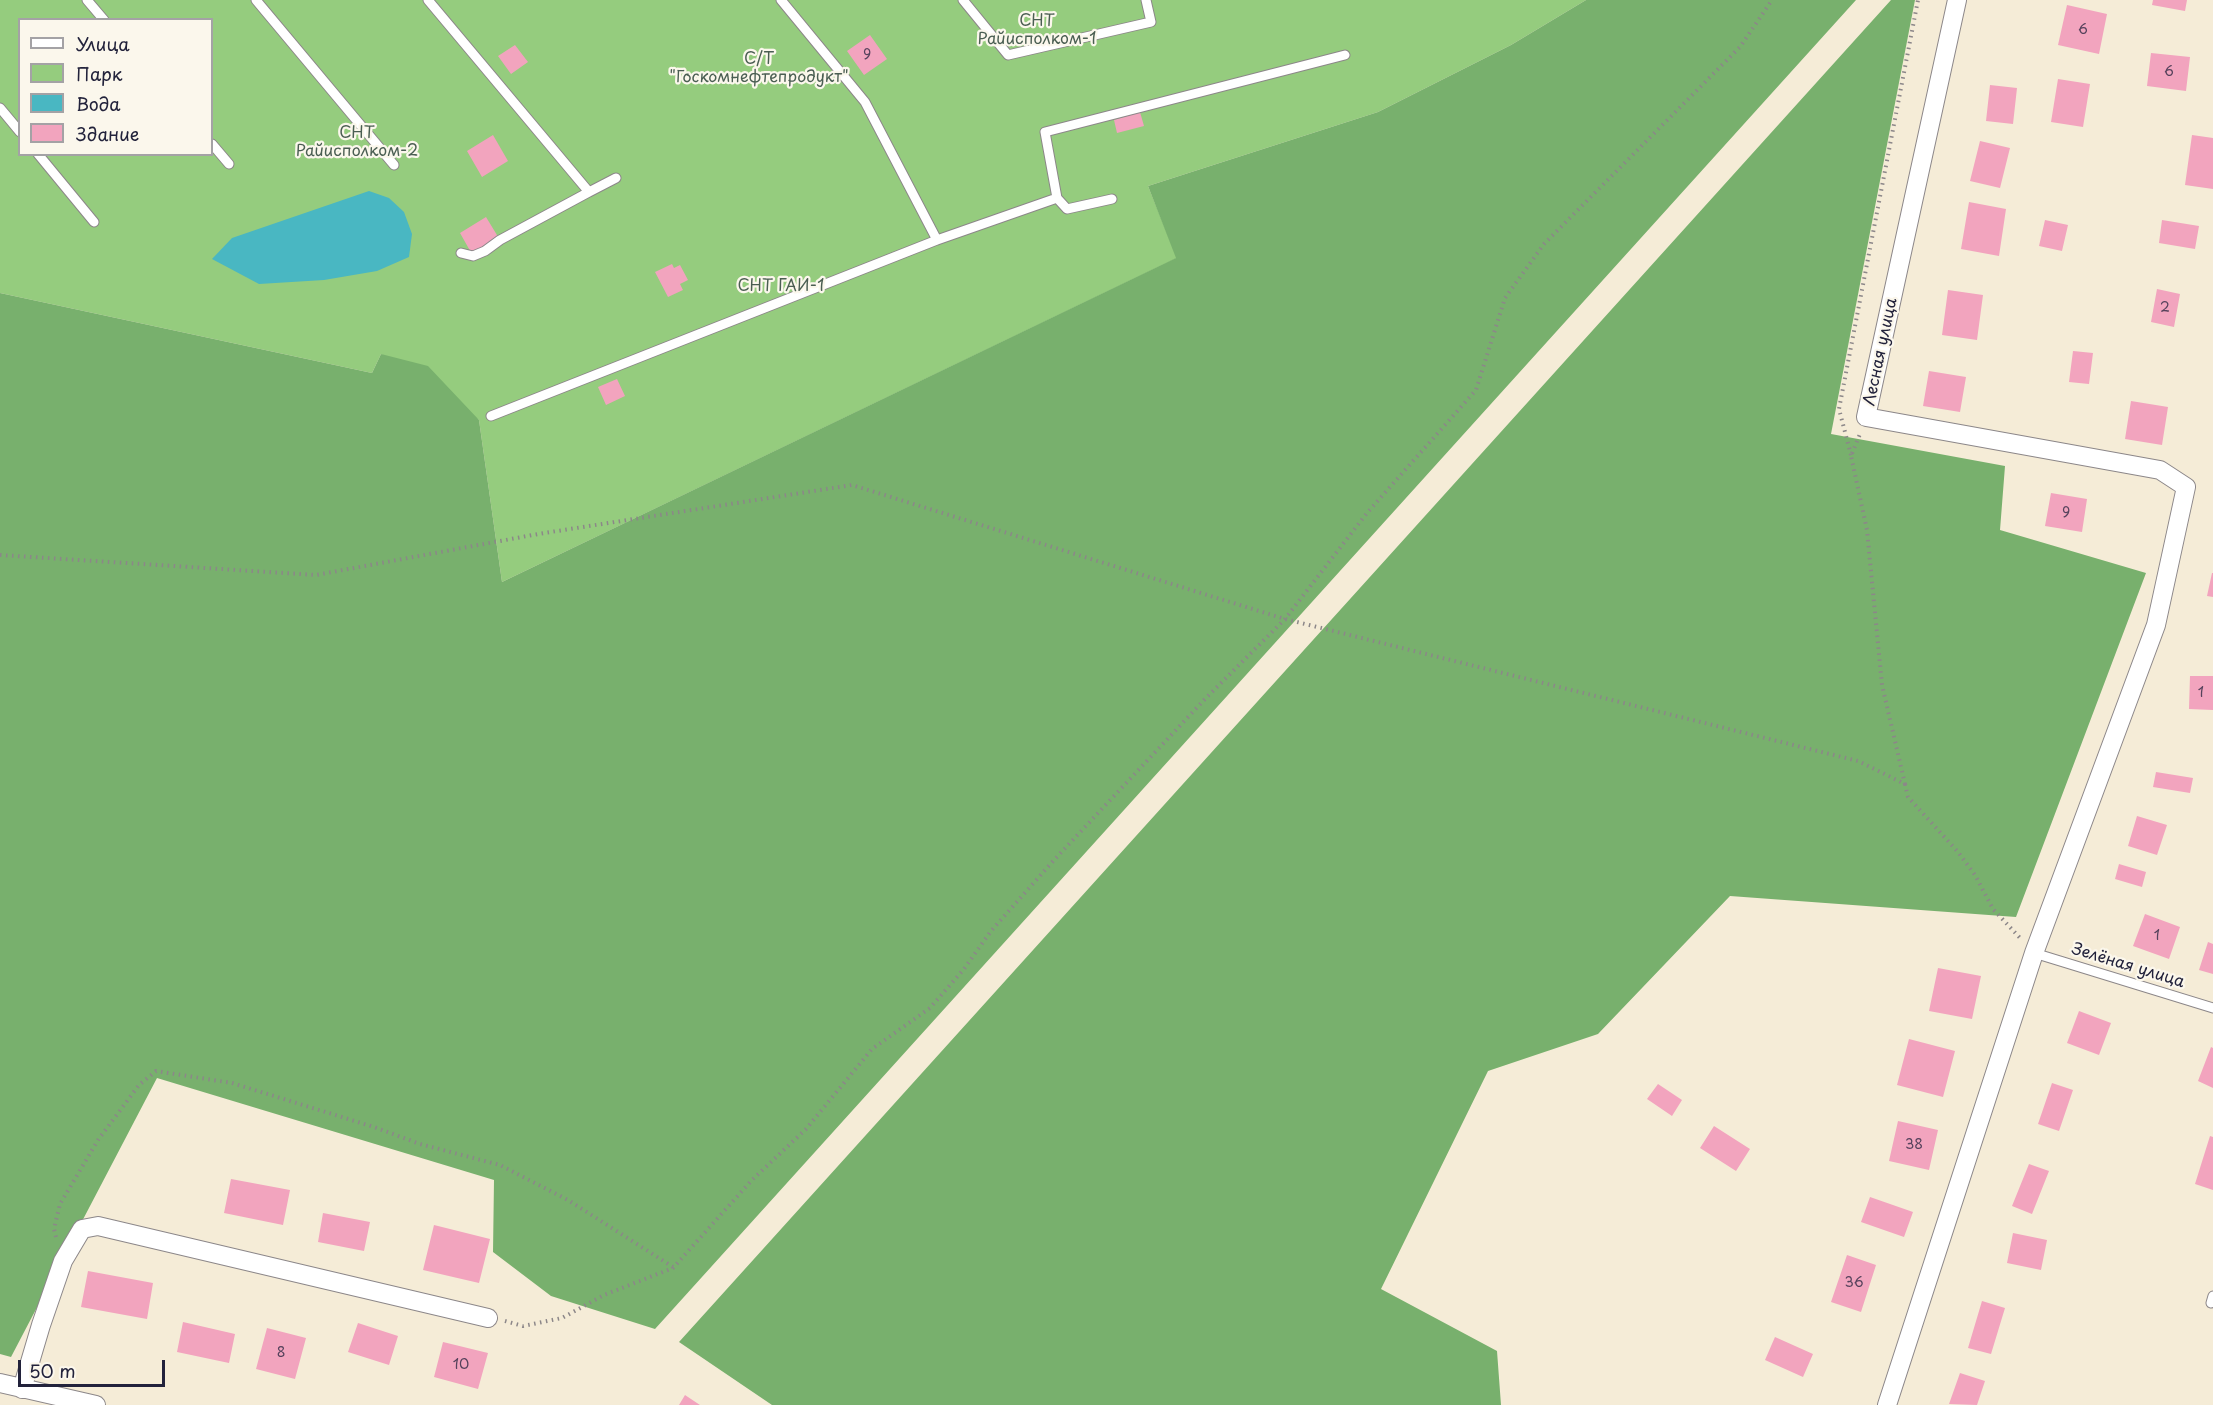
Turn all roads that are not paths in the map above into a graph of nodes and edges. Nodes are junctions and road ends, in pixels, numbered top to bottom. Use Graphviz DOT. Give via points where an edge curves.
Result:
graph roads {
  1 [pos="87,0"];
  2 [pos="256,0"];
  3 [pos="428,0"];
  4 [pos="781,0"];
  5 [pos="963,0"];
  6 [pos="1146,0"];
  7 [pos="1957,0"];
  8 [pos="102,18"];
  9 [pos="1345,55"];
  10 [pos="0,108"];
  11 [pos="18,130"];
  12 [pos="213,145"];
  13 [pos="40,156"];
  14 [pos="229,164"];
  15 [pos="394,165"];
  16 [pos="616,178"];
  17 [pos="589,192"];
  18 [pos="1057,198"];
  19 [pos="1112,199"];
  20 [pos="94,222"];
  21 [pos="937,240"];
  22 [pos="461,253"];
  23 [pos="491,416"];
  24 [pos="2034,953"];
  25 [pos="2213,1008"];
  26 [pos="488,1317"];
  27 [pos="0,1383"];
  28 [pos="22,1389"];
  29 [pos="75,1403"];
  30 [pos="96,1405"];
  31 [pos="1887,1405"];
  1 -- 8 [label="lane"];
  2 -- 15 [label="lane"];
  3 -- 17 [label="lane"];
  4 -- 21 [label="lane" via="865,102"];
  5 -- 6 [label="lane" via="1008,55 1151,22"];
  7 -- 24 [label="street, Лесная улица" via="1866,417 2160,470 2186,487 2156,625"];
  9 -- 18 [label="lane" via="1045,132"];
  10 -- 11 [label="lane"];
  12 -- 14 [label="lane"];
  13 -- 20 [label="lane"];
  16 -- 17 [label="lane"];
  17 -- 22 [label="lane" via="485,251 473,256"];
  18 -- 19 [label="lane" via="1067,209"];
  18 -- 21 [label="lane"];
  21 -- 23 [label="lane"];
  24 -- 25 [label="lane, Зелёная улица"];
  24 -- 31 [label="street"];
  26 -- 28 [label="street" via="98,1226 82,1229 63,1261"];
  27 -- 28 [label="street"];
  28 -- 29 [label="street"];
  29 -- 30 [label="street"];
}
